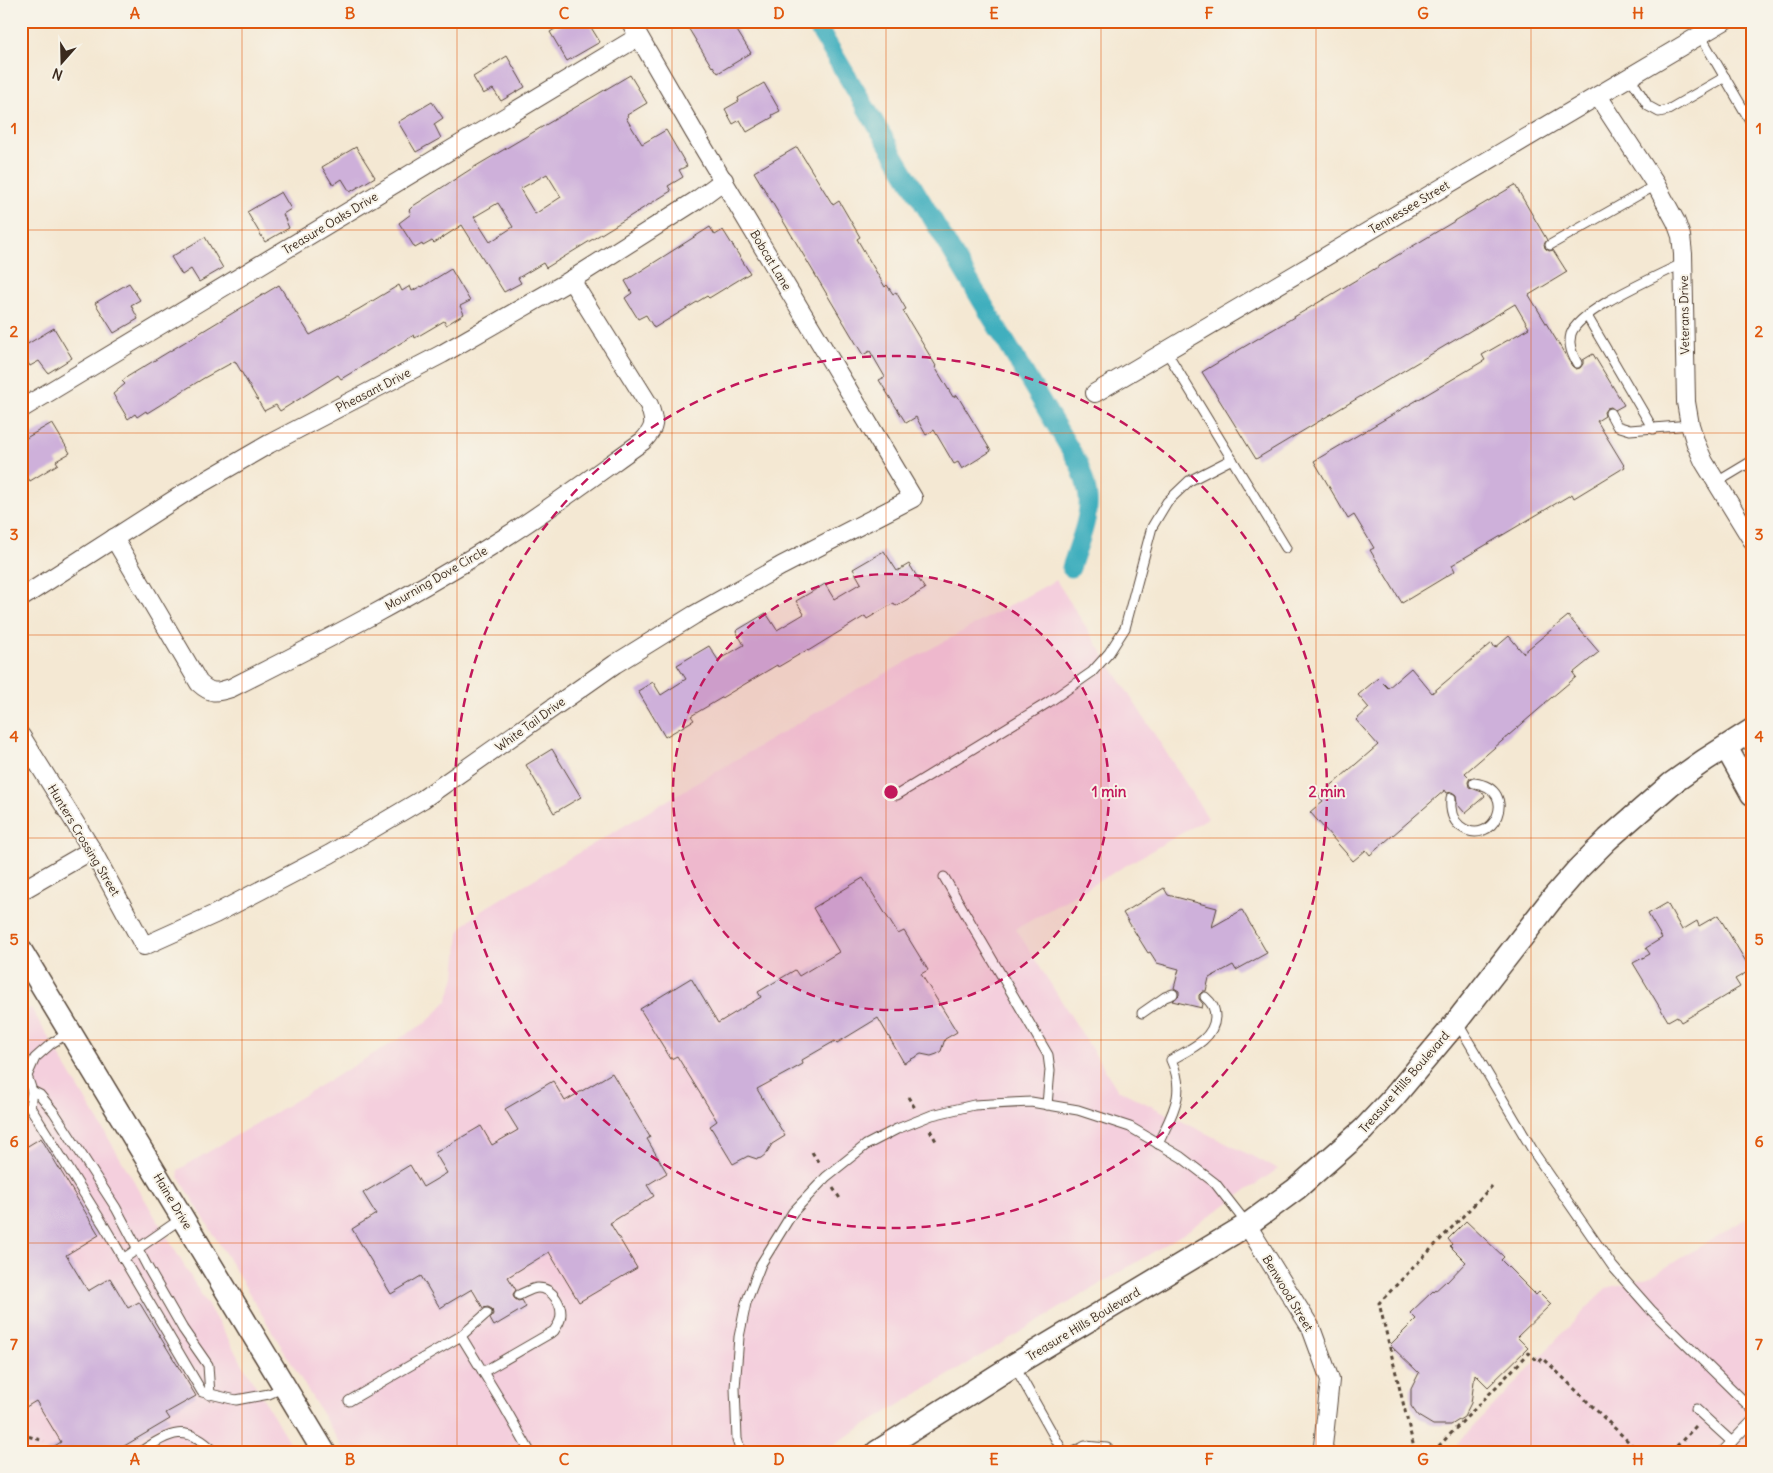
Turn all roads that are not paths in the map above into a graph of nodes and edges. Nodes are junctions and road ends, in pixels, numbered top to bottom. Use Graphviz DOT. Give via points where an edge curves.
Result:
graph roads {
  1 [pos="630,21"];
  2 [pos="1724,21"];
  3 [pos="1700,35"];
  4 [pos="638,37"];
  5 [pos="1630,77"];
  6 [pos="1725,77"];
  7 [pos="1598,96"];
  8 [pos="1752,124"];
  9 [pos="724,180"];
  10 [pos="1656,185"];
  11 [pos="1550,245"];
  12 [pos="1683,264"];
  13 [pos="571,280"];
  14 [pos="1587,316"];
  15 [pos="1166,351"];
  16 [pos="1577,363"];
  17 [pos="1095,393"];
  18 [pos="21,409"];
  19 [pos="1610,414"];
  20 [pos="1690,425"];
  21 [pos="1653,429"];
  22 [pos="1232,459"];
  23 [pos="1752,461"];
  24 [pos="1717,482"];
  25 [pos="913,498"];
  26 [pos="114,538"];
  27 [pos="1752,540"];
  28 [pos="1286,548"];
  29 [pos="21,598"];
  30 [pos="1752,730"];
  31 [pos="21,736"];
  32 [pos="1726,747"];
  33 [pos="1474,783"];
  34 [pos="1752,794"];
  35 [pos="898,795"];
  36 [pos="1452,798"];
  37 [pos="92,850"];
  38 [pos="944,877"];
  39 [pos="21,890"];
  40 [pos="144,946"];
  41 [pos="21,951"];
  42 [pos="1172,994"];
  43 [pos="1205,997"];
  44 [pos="1142,1013"];
  45 [pos="1456,1022"];
  46 [pos="70,1032"];
  47 [pos="24,1075"];
  48 [pos="32,1091"];
  49 [pos="1047,1105"];
  50 [pos="1158,1144"];
  51 [pos="183,1218"];
  52 [pos="1247,1225"];
  53 [pos="138,1249"];
  54 [pos="123,1259"];
  55 [pos="519,1295"];
  56 [pos="487,1313"];
  57 [pos="461,1336"];
  58 [pos="1014,1365"];
  59 [pos="483,1372"];
  60 [pos="286,1386"];
  61 [pos="210,1395"];
  62 [pos="349,1402"];
  63 [pos="1696,1409"];
  64 [pos="1752,1409"];
  65 [pos="1752,1422"];
  66 [pos="1732,1442"];
  67 [pos="140,1452"];
  68 [pos="215,1452"];
  69 [pos="324,1452"];
  70 [pos="530,1452"];
  71 [pos="741,1452"];
  72 [pos="877,1452"];
  73 [pos="1064,1452"];
  74 [pos="1074,1452"];
  75 [pos="1111,1452"];
  76 [pos="1325,1452"];
  77 [pos="1722,1452"];
  1 -- 4 [label="street, Bobcat Lane"];
  2 -- 3 [label="street, Tennessee Street"];
  3 -- 5 [label="street, Tennessee Street"];
  3 -- 6 [label="lane"];
  4 -- 9 [label="street, Bobcat Lane"];
  4 -- 18 [label="street, Treasure Oaks Drive"];
  5 -- 6 [label="lane" via="1648,106 1659,112"];
  5 -- 7 [label="street, Tennessee Street"];
  6 -- 8 [label="lane"];
  7 -- 10 [label="street, Veterans Drive"];
  7 -- 15 [label="street, Tennessee Street"];
  9 -- 13 [label="street, Pheasant Drive"];
  9 -- 25 [label="street, Bobcat Lane"];
  10 -- 11 [label="lane"];
  10 -- 12 [label="street, Veterans Drive" via="1681,236"];
  12 -- 14 [label="lane" via="1607,302"];
  12 -- 20 [label="street, Veterans Drive" via="1686,402"];
  13 -- 26 [label="street, Pheasant Drive" via="442,354 269,444"];
  13 -- 26 [label="street, Mourning Dove Circle" via="649,405 653,417 652,430 644,441 522,526 388,607 231,688 208,691 199,683"];
  14 -- 16 [label="lane" via="1571,334 1570,349"];
  14 -- 21 [label="lane"];
  15 -- 17 [label="street, Tennessee Street"];
  15 -- 22 [label="lane"];
  19 -- 21 [label="lane" via="1617,426 1630,430"];
  20 -- 21 [label="lane"];
  20 -- 24 [label="street, Veterans Drive" via="1696,444"];
  22 -- 28 [label="lane"];
  22 -- 35 [label="lane" via="1189,481 1167,502 1152,527 1125,628 1092,672"];
  23 -- 24 [label="lane"];
  24 -- 27 [label="street, Veterans Drive"];
  25 -- 40 [label="street, White Tail Drive" via="781,566 662,634 423,799 330,854 222,911"];
  26 -- 29 [label="street, Pheasant Drive"];
  30 -- 32 [label="street, Treasure Hills Boulevard"];
  31 -- 37 [label="street, Hunters Crossing Street"];
  32 -- 34 [label="street"];
  32 -- 45 [label="street, Treasure Hills Boulevard" via="1671,784 1578,869"];
  33 -- 36 [label="lane" via="1489,787 1498,800 1498,816 1488,828 1472,831 1457,824 1450,810"];
  37 -- 39 [label="street"];
  37 -- 40 [label="street, Hunters Crossing Street"];
  38 -- 49 [label="lane" via="1048,1055"];
  41 -- 46 [label="street, Haine Drive"];
  42 -- 44 [label="lane"];
  43 -- 50 [label="lane" via="1212,1003 1214,1025 1208,1036 1171,1060 1177,1072 1177,1101"];
  45 -- 52 [label="street, Treasure Hills Boulevard" via="1394,1098 1363,1130 1296,1189"];
  45 -- 64 [label="lane" via="1535,1154 1613,1267 1651,1310"];
  46 -- 47 [label="lane" via="35,1058"];
  46 -- 51 [label="street, Haine Drive"];
  47 -- 48 [label="lane"];
  48 -- 53 [label="lane" via="40,1095 54,1112 116,1208"];
  48 -- 54 [label="lane" via="30,1107"];
  49 -- 50 [label="lane" via="1078,1110 1130,1127"];
  49 -- 71 [label="lane" via="1031,1102 974,1105 932,1115 897,1129 866,1145 830,1173 793,1212 761,1264 746,1303 739,1337 735,1388 737,1439"];
  50 -- 52 [label="lane" via="1215,1183"];
  51 -- 53 [label="lane"];
  51 -- 60 [label="street, Haine Drive"];
  52 -- 58 [label="street, Treasure Hills Boulevard"];
  52 -- 76 [label="street, Benwood Street" via="1311,1328 1330,1380"];
  53 -- 54 [label="lane"];
  53 -- 61 [label="lane" via="208,1365"];
  54 -- 61 [label="lane" via="202,1392"];
  55 -- 59 [label="lane" via="537,1288 548,1291 561,1308 560,1320 554,1331"];
  56 -- 57 [label="lane"];
  57 -- 59 [label="lane"];
  57 -- 62 [label="lane"];
  58 -- 72 [label="street, Treasure Hills Boulevard"];
  58 -- 73 [label="lane"];
  59 -- 70 [label="lane"];
  60 -- 61 [label="lane" via="269,1394 236,1400"];
  60 -- 69 [label="street, Haine Drive"];
  63 -- 66 [label="lane"];
  65 -- 66 [label="lane"];
  66 -- 77 [label="lane"];
  67 -- 68 [label="lane" via="159,1439 182,1432 202,1440"];
  74 -- 75 [label="lane" via="1085,1446 1108,1448"];
}
